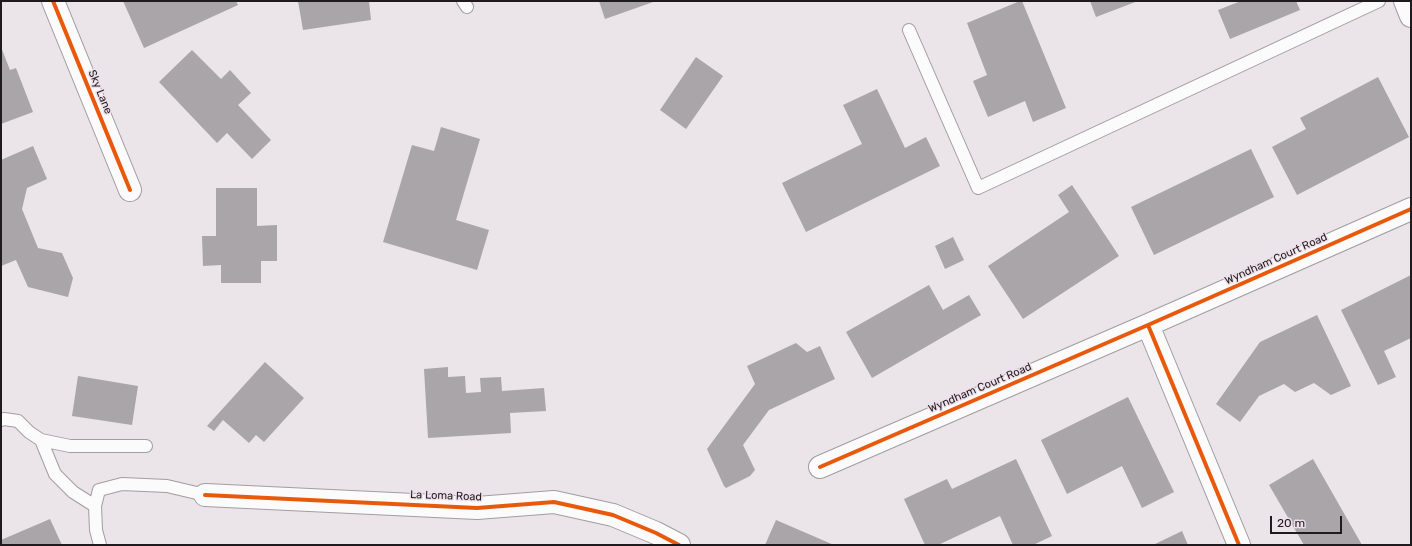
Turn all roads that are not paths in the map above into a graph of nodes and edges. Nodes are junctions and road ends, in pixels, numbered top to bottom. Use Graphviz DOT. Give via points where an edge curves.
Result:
graph roads {
  1 [pos="53,1"];
  2 [pos="1379,1"];
  3 [pos="1405,1"];
  4 [pos="1411,16"];
  5 [pos="908,30"];
  6 [pos="130,190"];
  7 [pos="1411,209"];
  8 [pos="1148,325"];
  9 [pos="1,420"];
  10 [pos="41,440"];
  11 [pos="146,446"];
  12 [pos="820,467"];
  13 [pos="205,495"];
  14 [pos="95,506"];
  15 [pos="100,545"];
  16 [pos="679,545"];
  17 [pos="1239,545"];
  1 -- 6 [label="street, Sky Lane"];
  2 -- 5 [label="lane" via="978,188"];
  3 -- 4 [label="street"];
  7 -- 8 [label="street, Wyndham Court Road"];
  8 -- 12 [label="street, Wyndham Court Road"];
  8 -- 17 [label="street"];
  9 -- 10 [label="lane" via="18,421"];
  10 -- 11 [label="lane" via="70,446"];
  10 -- 14 [label="lane" via="55,474 73,492"];
  13 -- 14 [label="lane" via="167,486 122,484 99,490"];
  13 -- 16 [label="street, La Loma Road" via="477,508 554,502 613,515"];
  14 -- 15 [label="lane" via="96,530"];
}
